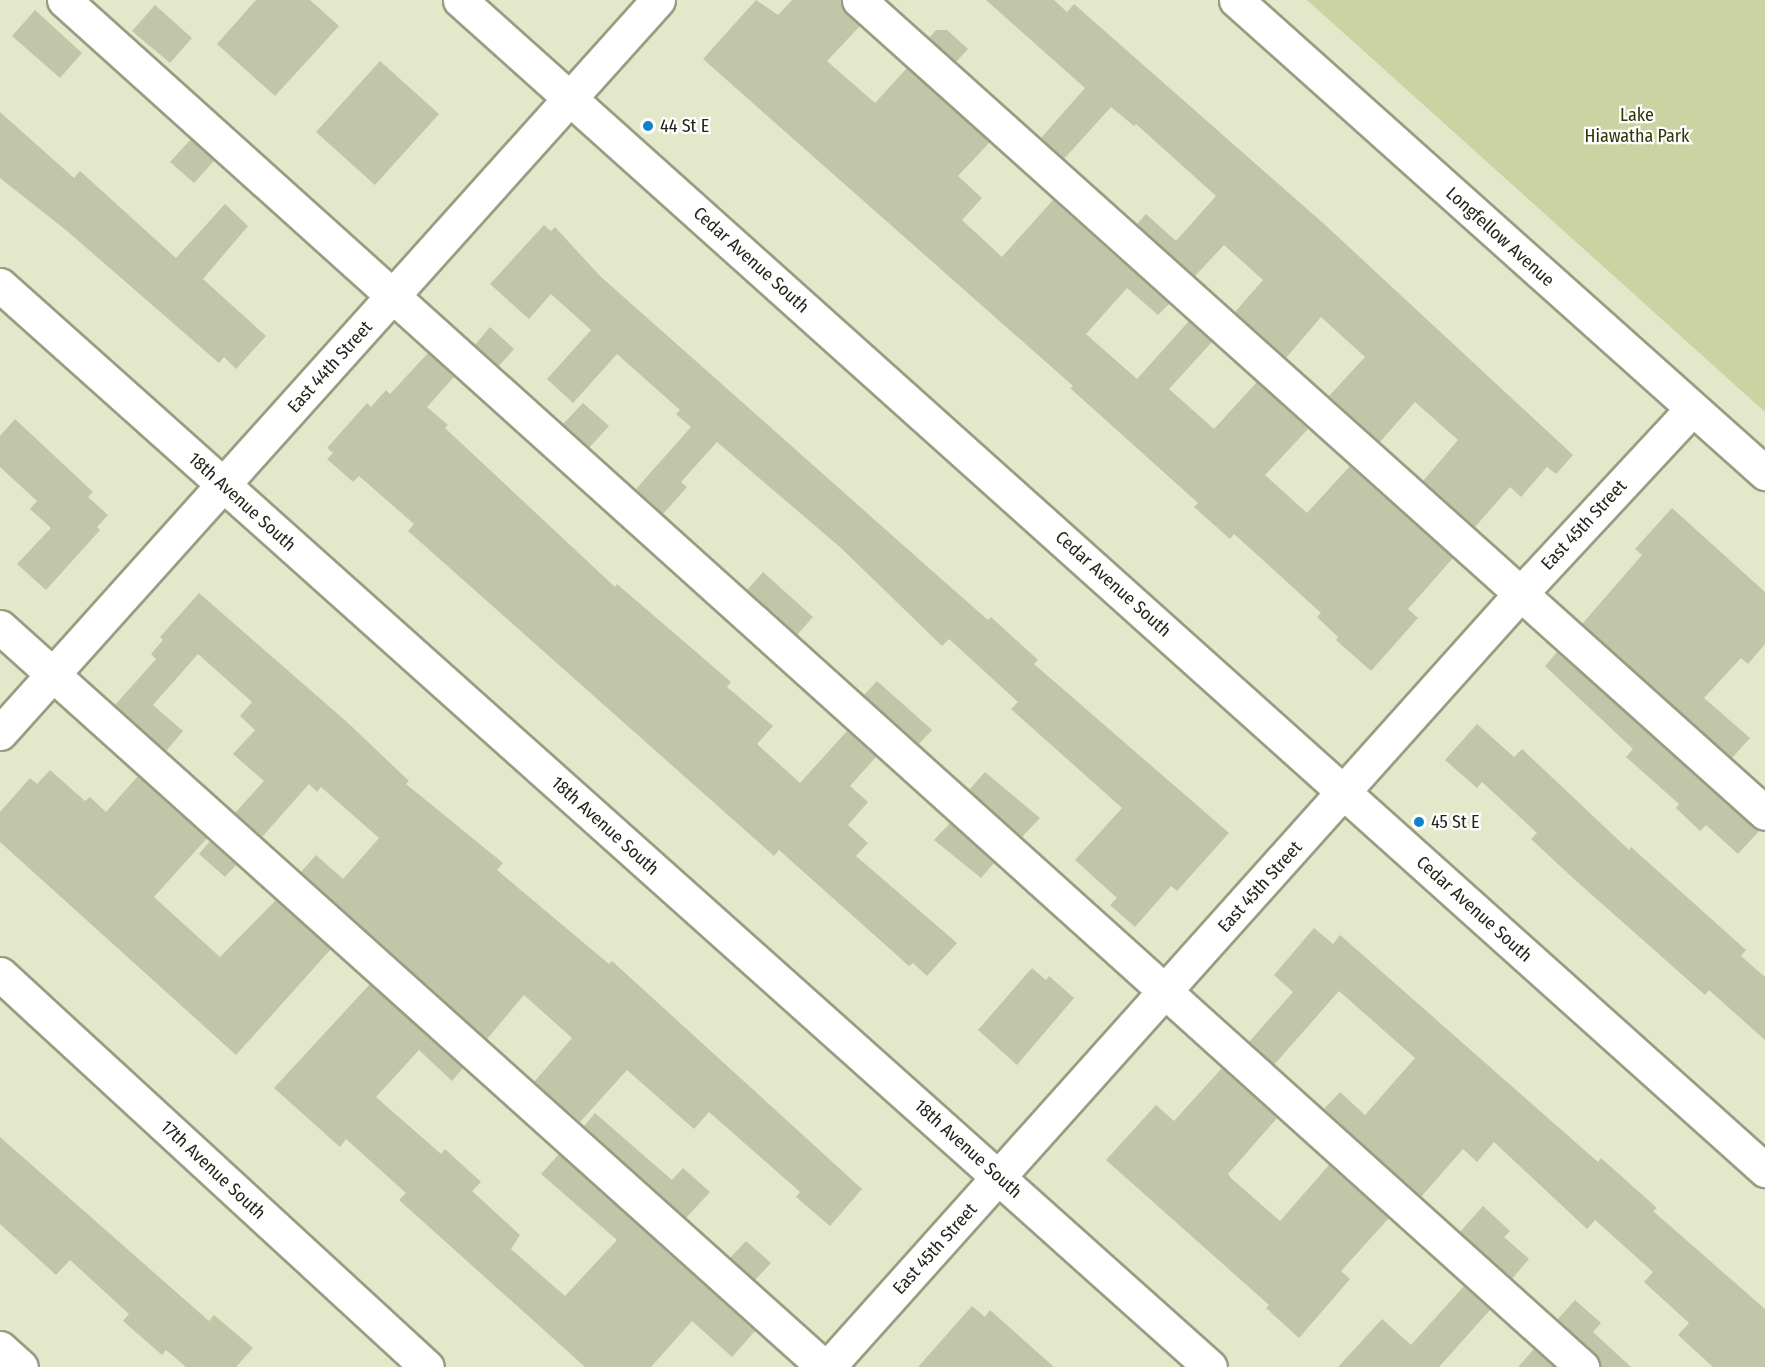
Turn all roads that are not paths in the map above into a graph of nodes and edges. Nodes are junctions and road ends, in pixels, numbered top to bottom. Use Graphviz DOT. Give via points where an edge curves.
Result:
graph roads {
  1 [pos="64,0"];
  2 [pos="460,0"];
  3 [pos="658,0"];
  4 [pos="860,0"];
  5 [pos="1236,0"];
  6 [pos="569,98"];
  7 [pos="0,285"];
  8 [pos="393,296"];
  9 [pos="1692,408"];
  10 [pos="1765,473"];
  11 [pos="223,485"];
  12 [pos="1520,594"];
  13 [pos="0,627"];
  14 [pos="52,674"];
  15 [pos="0,733"];
  16 [pos="1344,793"];
  17 [pos="1765,813"];
  18 [pos="0,974"];
  19 [pos="1165,993"];
  20 [pos="1765,1170"];
  21 [pos="999,1177"];
  22 [pos="0,1348"];
  23 [pos="21,1367"];
  24 [pos="427,1367"];
  25 [pos="826,1367"];
  26 [pos="1210,1367"];
  27 [pos="1582,1367"];
  1 -- 8 [label="street"];
  2 -- 6 [label="street, Cedar Avenue South"];
  3 -- 6 [label="street, East 44th Street"];
  4 -- 12 [label="street"];
  5 -- 9 [label="street, Longfellow Avenue"];
  6 -- 8 [label="street, East 44th Street"];
  6 -- 16 [label="street, Cedar Avenue South"];
  7 -- 11 [label="street, 18th Avenue South"];
  8 -- 11 [label="street, East 44th Street"];
  8 -- 19 [label="street"];
  9 -- 10 [label="street, Longfellow Avenue"];
  9 -- 12 [label="street, East 45th Street"];
  11 -- 14 [label="street, East 44th Street"];
  11 -- 21 [label="street, 18th Avenue South"];
  12 -- 16 [label="street, East 45th Street"];
  12 -- 17 [label="street"];
  13 -- 14 [label="street"];
  14 -- 15 [label="street, East 44th Street"];
  14 -- 25 [label="street"];
  16 -- 19 [label="street, East 45th Street"];
  16 -- 20 [label="street, Cedar Avenue South"];
  18 -- 24 [label="street, 17th Avenue South"];
  19 -- 21 [label="street, East 45th Street"];
  19 -- 27 [label="street"];
  21 -- 25 [label="street, East 45th Street"];
  21 -- 26 [label="street, 18th Avenue South"];
  22 -- 23 [label="street"];
}
